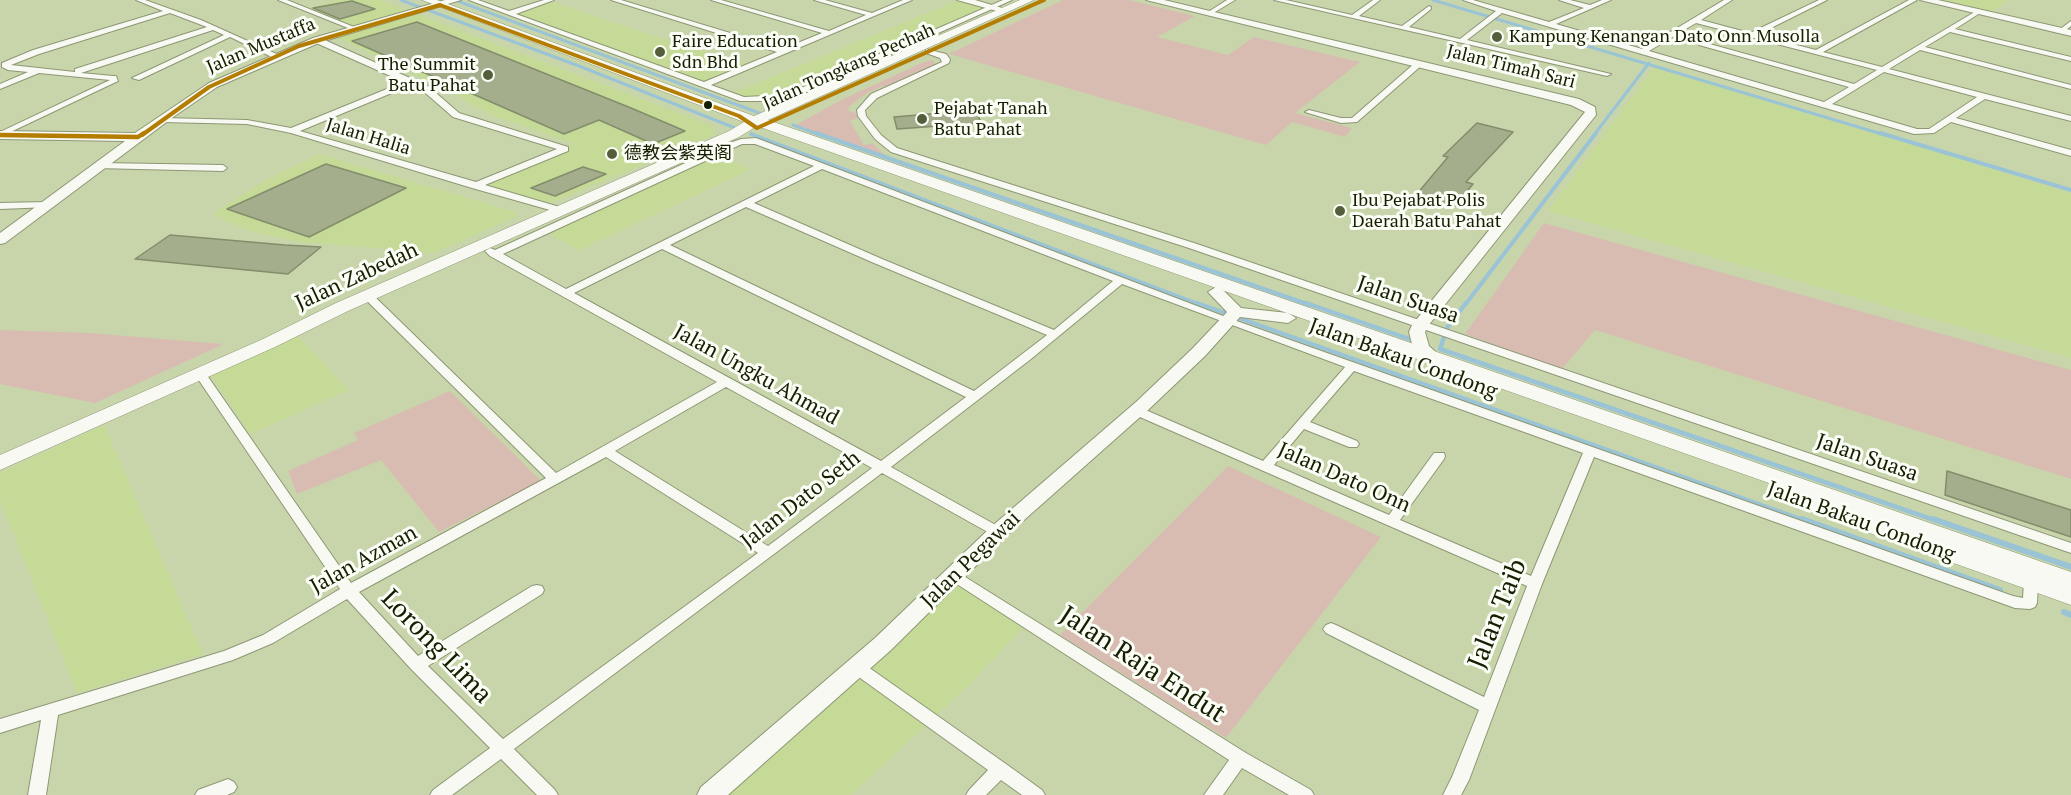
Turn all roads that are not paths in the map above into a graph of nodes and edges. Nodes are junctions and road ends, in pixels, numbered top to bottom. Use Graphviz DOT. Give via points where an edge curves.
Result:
graph roads {
  1 [pos="139,0"];
  2 [pos="281,0"];
  3 [pos="472,0"];
  4 [pos="551,0"];
  5 [pos="614,0"];
  6 [pos="714,0"];
  7 [pos="817,0"];
  8 [pos="909,0"];
  9 [pos="962,0"];
  10 [pos="1029,0"];
  11 [pos="1037,0"];
  12 [pos="1044,0"];
  13 [pos="1152,0"];
  14 [pos="1232,0"];
  15 [pos="1277,0"];
  16 [pos="1377,0"];
  17 [pos="1466,0"];
  18 [pos="1562,0"];
  19 [pos="1608,0"];
  20 [pos="1729,0"];
  21 [pos="1824,0"];
  22 [pos="1914,0"];
  23 [pos="1925,0"];
  24 [pos="1299,2"];
  25 [pos="436,4"];
  26 [pos="1002,6"];
  27 [pos="1429,8"];
  28 [pos="1590,8"];
  29 [pos="170,11"];
  30 [pos="1978,12"];
  31 [pos="511,13"];
  32 [pos="1208,14"];
  33 [pos="872,15"];
  34 [pos="1495,15"];
  35 [pos="1353,17"];
  36 [pos="1693,20"];
  37 [pos="2071,23"];
  38 [pos="1550,24"];
  39 [pos="212,28"];
  40 [pos="1404,28"];
  41 [pos="355,29"];
  42 [pos="1949,30"];
  43 [pos="2066,32"];
  44 [pos="829,33"];
  45 [pos="229,35"];
  46 [pos="1751,35"];
  47 [pos="317,40"];
  48 [pos="1462,41"];
  49 [pos="1703,45"];
  50 [pos="1919,48"];
  51 [pos="929,51"];
  52 [pos="1644,51"];
  53 [pos="784,52"];
  54 [pos="1817,52"];
  55 [pos="277,56"];
  56 [pos="2071,59"];
  57 [pos="1418,65"];
  58 [pos="38,70"];
  59 [pos="1883,70"];
  60 [pos="74,72"];
  61 [pos="1607,74"];
  62 [pos="136,78"];
  63 [pos="410,82"];
  64 [pos="706,84"];
  65 [pos="0,87"];
  66 [pos="1856,87"];
  67 [pos="2071,87"];
  68 [pos="1984,96"];
  69 [pos="1825,105"];
  70 [pos="1309,112"];
  71 [pos="1950,119"];
  72 [pos="2071,119"];
  73 [pos="163,120"];
  74 [pos="755,127"];
  75 [pos="292,131"];
  76 [pos="1,135"];
  77 [pos="138,137"];
  78 [pos="2071,153"];
  79 [pos="99,166"];
  80 [pos="821,166"];
  81 [pos="223,168"];
  82 [pos="475,186"];
  83 [pos="987,191"];
  84 [pos="748,204"];
  85 [pos="47,205"];
  86 [pos="0,206"];
  87 [pos="560,210"];
  88 [pos="0,240"];
  89 [pos="662,245"];
  90 [pos="488,250"];
  91 [pos="1121,280"];
  92 [pos="1216,292"];
  93 [pos="565,293"];
  94 [pos="369,296"];
  95 [pos="1231,316"];
  96 [pos="1288,318"];
  97 [pos="1055,334"];
  98 [pos="1422,340"];
  99 [pos="1352,366"];
  100 [pos="200,373"];
  101 [pos="727,381"];
  102 [pos="974,396"];
  103 [pos="1137,411"];
  104 [pos="1303,424"];
  105 [pos="1353,444"];
  106 [pos="606,451"];
  107 [pos="1590,451"];
  108 [pos="1439,456"];
  109 [pos="0,463"];
  110 [pos="881,465"];
  111 [pos="1266,466"];
  112 [pos="553,478"];
  113 [pos="1391,522"];
  114 [pos="998,532"];
  115 [pos="2071,548"];
  116 [pos="768,553"];
  117 [pos="954,575"];
  118 [pos="2071,581"];
  119 [pos="2031,582"];
  120 [pos="1534,584"];
  121 [pos="537,590"];
  122 [pos="349,591"];
  123 [pos="2071,596"];
  124 [pos="1331,629"];
  125 [pos="417,664"];
  126 [pos="855,666"];
  127 [pos="1487,706"];
  128 [pos="51,710"];
  129 [pos="0,726"];
  130 [pos="503,750"];
  131 [pos="1240,758"];
  132 [pos="1000,769"];
  133 [pos="228,787"];
  134 [pos="37,795"];
  135 [pos="204,795"];
  136 [pos="439,795"];
  137 [pos="549,795"];
  138 [pos="710,795"];
  139 [pos="975,795"];
  140 [pos="1036,795"];
  141 [pos="1213,795"];
  142 [pos="1305,795"];
  143 [pos="1452,795"];
  1 -- 29 [label="street"];
  2 -- 41 [label="street"];
  3 -- 31 [label="street"];
  4 -- 31 [label="street"];
  5 -- 53 [label="street"];
  6 -- 44 [label="street"];
  7 -- 33 [label="street"];
  8 -- 33 [label="street"];
  9 -- 26 [label="street"];
  10 -- 26 [label="main road, Jalan Tongkang Pechah"];
  11 -- 26 [label="main road" via="1014,10"];
  12 -- 51 [label="main road, Jalan Tongkang Pechah"];
  13 -- 32 [label="street, Jalan Timah Sari"];
  14 -- 32 [label="street"];
  15 -- 24 [label="street"];
  16 -- 35 [label="street"];
  17 -- 34 [label="street"];
  18 -- 28 [label="street"];
  19 -- 28 [label="street"];
  20 -- 36 [label="street"];
  21 -- 46 [label="street"];
  22 -- 54 [label="street"];
  23 -- 30 [label="street"];
  24 -- 35 [label="street"];
  25 -- 41 [label="street, Jalan Mustaffa"];
  25 -- 74 [label="main road, Jalan Bakau Condong"];
  26 -- 64 [label="street" via="786,97 744,99"];
  26 -- 74 [label="main road, Jalan Tongkang Pechah"];
  27 -- 40 [label="street"];
  28 -- 38 [label="street"];
  29 -- 39 [label="street"];
  29 -- 58 [label="street" via="4,65"];
  30 -- 42 [label="street"];
  30 -- 43 [label="street"];
  31 -- 64 [label="street"];
  32 -- 57 [label="street, Jalan Timah Sari"];
  33 -- 44 [label="street"];
  34 -- 38 [label="street"];
  34 -- 48 [label="street"];
  35 -- 40 [label="street"];
  36 -- 46 [label="street"];
  36 -- 52 [label="street"];
  37 -- 43 [label="street"];
  38 -- 52 [label="street"];
  39 -- 45 [label="street"];
  39 -- 60 [label="street"];
  40 -- 48 [label="street"];
  41 -- 47 [label="street, Jalan Mustaffa"];
  42 -- 50 [label="street"];
  42 -- 56 [label="street"];
  44 -- 53 [label="street"];
  45 -- 55 [label="street"];
  45 -- 62 [label="street"];
  46 -- 54 [label="street"];
  47 -- 55 [label="street, Jalan Mustaffa"];
  47 -- 63 [label="street"];
  48 -- 61 [label="street"];
  49 -- 66 [label="street"];
  50 -- 59 [label="street"];
  50 -- 67 [label="street"];
  51 -- 74 [label="main road, Jalan Tongkang Pechah" via="836,93 782,125"];
  51 -- 83 [label="street, Jalan Suasa" via="943,56 945,63 874,96 861,110 862,116 894,150"];
  52 -- 69 [label="street"];
  53 -- 64 [label="street"];
  54 -- 59 [label="street"];
  55 -- 73 [label="street, Jalan Mustaffa" via="209,87"];
  57 -- 70 [label="street" via="1354,120"];
  57 -- 98 [label="street, Jalan Timah Sari" via="1575,102 1591,110"];
  58 -- 60 [label="street"];
  58 -- 65 [label="street"];
  59 -- 66 [label="street"];
  59 -- 68 [label="street"];
  60 -- 76 [label="street" via="114,81"];
  63 -- 75 [label="street"];
  63 -- 82 [label="street" via="435,95 456,115 565,150"];
  66 -- 69 [label="street"];
  68 -- 71 [label="street"];
  68 -- 72 [label="street"];
  69 -- 71 [label="street" via="1917,132 1931,131"];
  71 -- 78 [label="street"];
  73 -- 75 [label="street, Jalan Halia" via="247,122"];
  73 -- 77 [label="street, Jalan Mustaffa"];
  74 -- 80 [label="street"];
  74 -- 83 [label="main road, Jalan Bakau Condong"];
  74 -- 87 [label="main road, Jalan Zabedah"];
  74 -- 90 [label="street" via="741,142"];
  74 -- 92 [label="main road, Jalan Bakau Condong"];
  75 -- 82 [label="street, Jalan Halia"];
  76 -- 77 [label="street"];
  77 -- 79 [label="street, Jalan Mustaffa"];
  79 -- 81 [label="street"];
  79 -- 85 [label="street, Jalan Mustaffa"];
  80 -- 84 [label="street"];
  80 -- 91 [label="street"];
  82 -- 87 [label="street, Jalan Halia"];
  83 -- 98 [label="main road, Jalan Bakau Condong"];
  83 -- 98 [label="street, Jalan Suasa" via="1170,239"];
  84 -- 89 [label="street"];
  84 -- 97 [label="street"];
  85 -- 86 [label="street"];
  85 -- 88 [label="street, Jalan Mustaffa"];
  87 -- 90 [label="main road, Jalan Zabedah"];
  89 -- 93 [label="street"];
  89 -- 102 [label="street"];
  90 -- 93 [label="street, Jalan Ungku Ahmad"];
  90 -- 94 [label="main road, Jalan Zabedah"];
  91 -- 95 [label="street"];
  91 -- 97 [label="street, Jalan Dato Seth"];
  92 -- 95 [label="street"];
  92 -- 96 [label="main road, Jalan Bakau Condong"];
  93 -- 101 [label="street, Jalan Ungku Ahmad"];
  94 -- 100 [label="main road, Jalan Zabedah"];
  94 -- 112 [label="street"];
  95 -- 96 [label="street"];
  95 -- 99 [label="street"];
  95 -- 103 [label="street, Jalan Pegawai"];
  96 -- 119 [label="main road, Jalan Bakau Condong"];
  97 -- 102 [label="street, Jalan Dato Seth"];
  98 -- 115 [label="street, Jalan Suasa" via="1436,331"];
  98 -- 118 [label="main road, Jalan Bakau Condong"];
  99 -- 104 [label="street"];
  99 -- 107 [label="street"];
  100 -- 109 [label="main road, Jalan Zabedah"];
  100 -- 122 [label="street, Lorong Lima"];
  101 -- 106 [label="street, Jalan Azman"];
  101 -- 110 [label="street, Jalan Ungku Ahmad"];
  102 -- 110 [label="street, Jalan Dato Seth"];
  103 -- 111 [label="street, Jalan Dato Onn"];
  103 -- 114 [label="street, Jalan Pegawai"];
  104 -- 105 [label="street"];
  104 -- 111 [label="street"];
  106 -- 112 [label="street, Jalan Azman"];
  106 -- 116 [label="street"];
  107 -- 119 [label="street" via="2020,604 2030,603"];
  107 -- 120 [label="street, Jalan Taib"];
  108 -- 113 [label="street"];
  110 -- 114 [label="street, Jalan Ungku Ahmad"];
  110 -- 116 [label="street, Jalan Dato Seth"];
  111 -- 113 [label="street, Jalan Dato Onn"];
  112 -- 122 [label="street, Jalan Azman"];
  113 -- 120 [label="street, Jalan Dato Onn"];
  114 -- 117 [label="street, Jalan Pegawai"];
  116 -- 130 [label="street, Jalan Dato Seth"];
  117 -- 126 [label="street, Jalan Pegawai"];
  117 -- 131 [label="street, Jalan Raja Endut"];
  119 -- 123 [label="main road, Jalan Bakau Condong"];
  120 -- 127 [label="street, Jalan Taib"];
  121 -- 125 [label="street"];
  122 -- 125 [label="street, Lorong Lima"];
  122 -- 128 [label="street, Jalan Azman" via="268,639 228,656"];
  124 -- 127 [label="street"];
  125 -- 130 [label="street, Lorong Lima"];
  126 -- 132 [label="street"];
  126 -- 138 [label="street, Jalan Pegawai"];
  127 -- 143 [label="street, Jalan Taib"];
  128 -- 129 [label="street, Jalan Azman"];
  128 -- 134 [label="street"];
  130 -- 136 [label="street, Jalan Dato Seth"];
  130 -- 137 [label="street, Lorong Lima"];
  131 -- 141 [label="street"];
  131 -- 142 [label="street, Jalan Raja Endut"];
  132 -- 139 [label="street"];
  132 -- 140 [label="street"];
  133 -- 135 [label="street"];
}
